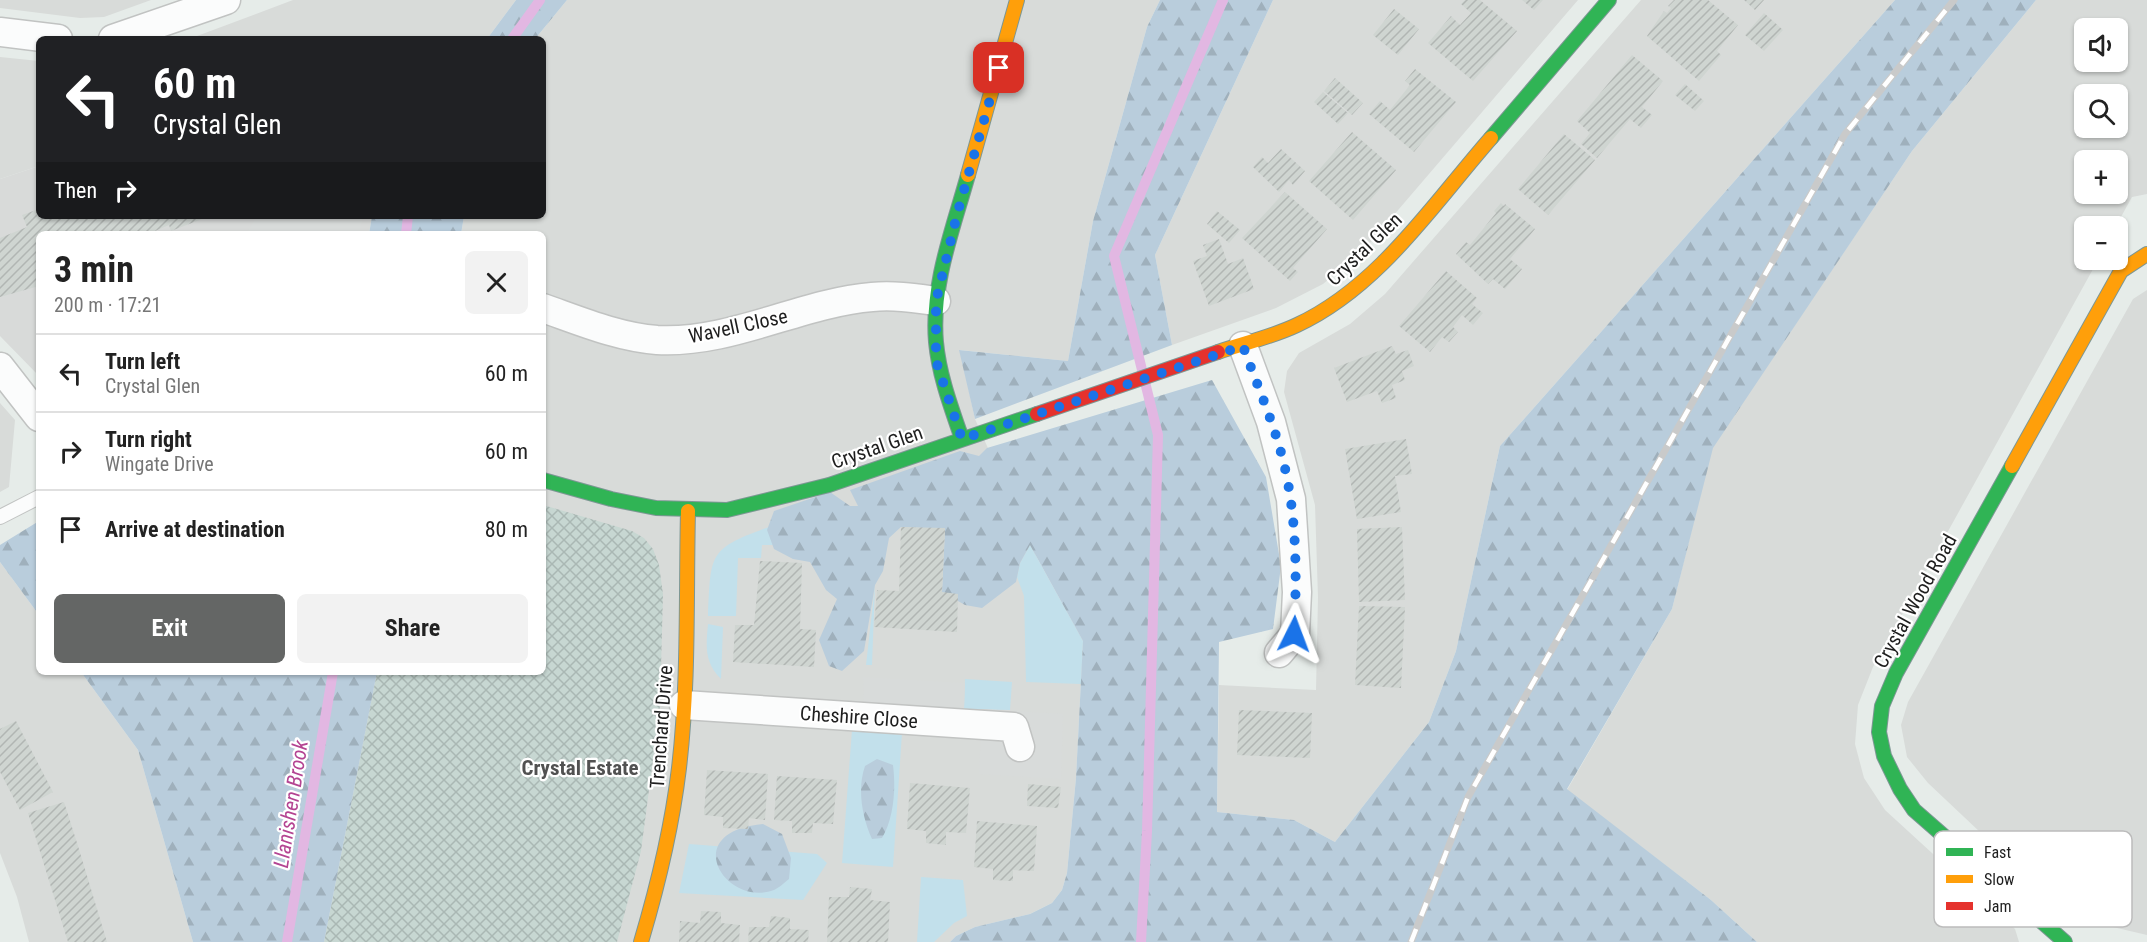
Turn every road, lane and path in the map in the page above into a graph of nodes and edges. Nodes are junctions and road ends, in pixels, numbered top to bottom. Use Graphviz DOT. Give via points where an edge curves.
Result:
graph roads {
  1 [pos="226,0"];
  2 [pos="1017,0"];
  3 [pos="1609,0"];
  4 [pos="0,32"];
  5 [pos="36,36"];
  6 [pos="122,36"];
  7 [pos="2147,254"];
  8 [pos="936,301"];
  9 [pos="546,309"];
  10 [pos="1243,346"];
  11 [pos="0,367"];
  12 [pos="36,413"];
  13 [pos="962,439"];
  14 [pos="546,481"];
  15 [pos="36,499"];
  16 [pos="688,512"];
  17 [pos="0,517"];
  18 [pos="1279,652"];
  19 [pos="684,705"];
  20 [pos="1020,747"];
  21 [pos="1938,831"];
  22 [pos="2047,927"];
  23 [pos="641,942"];
  24 [pos="2064,942"];
  1 -- 6 [label="street"];
  2 -- 8 [label="street"];
  3 -- 10 [label="street, Crystal Glen" via="1380,266 1323,312"];
  4 -- 5 [label="street"];
  7 -- 21 [label="street, Crystal Wood Road" via="2121,271 1885,697 1879,716 1884,761 1914,810"];
  8 -- 9 [label="street, Wavell Close" via="871,297 719,334 658,340 619,333"];
  8 -- 13 [label="street" via="936,361"];
  10 -- 13 [label="street, Crystal Glen"];
  10 -- 18 [label="street" via="1271,422 1291,499 1297,592 1294,634"];
  11 -- 12 [label="street"];
  13 -- 16 [label="street, Crystal Glen" via="759,504"];
  14 -- 16 [label="street, Crystal Glen" via="617,501"];
  15 -- 17 [label="lane"];
  16 -- 19 [label="street, Trenchard Drive"];
  19 -- 20 [label="street, Cheshire Close" via="1014,727"];
  19 -- 23 [label="street, Trenchard Drive" via="674,809"];
  22 -- 24 [label="street, Crystal Wood Road"];
}
